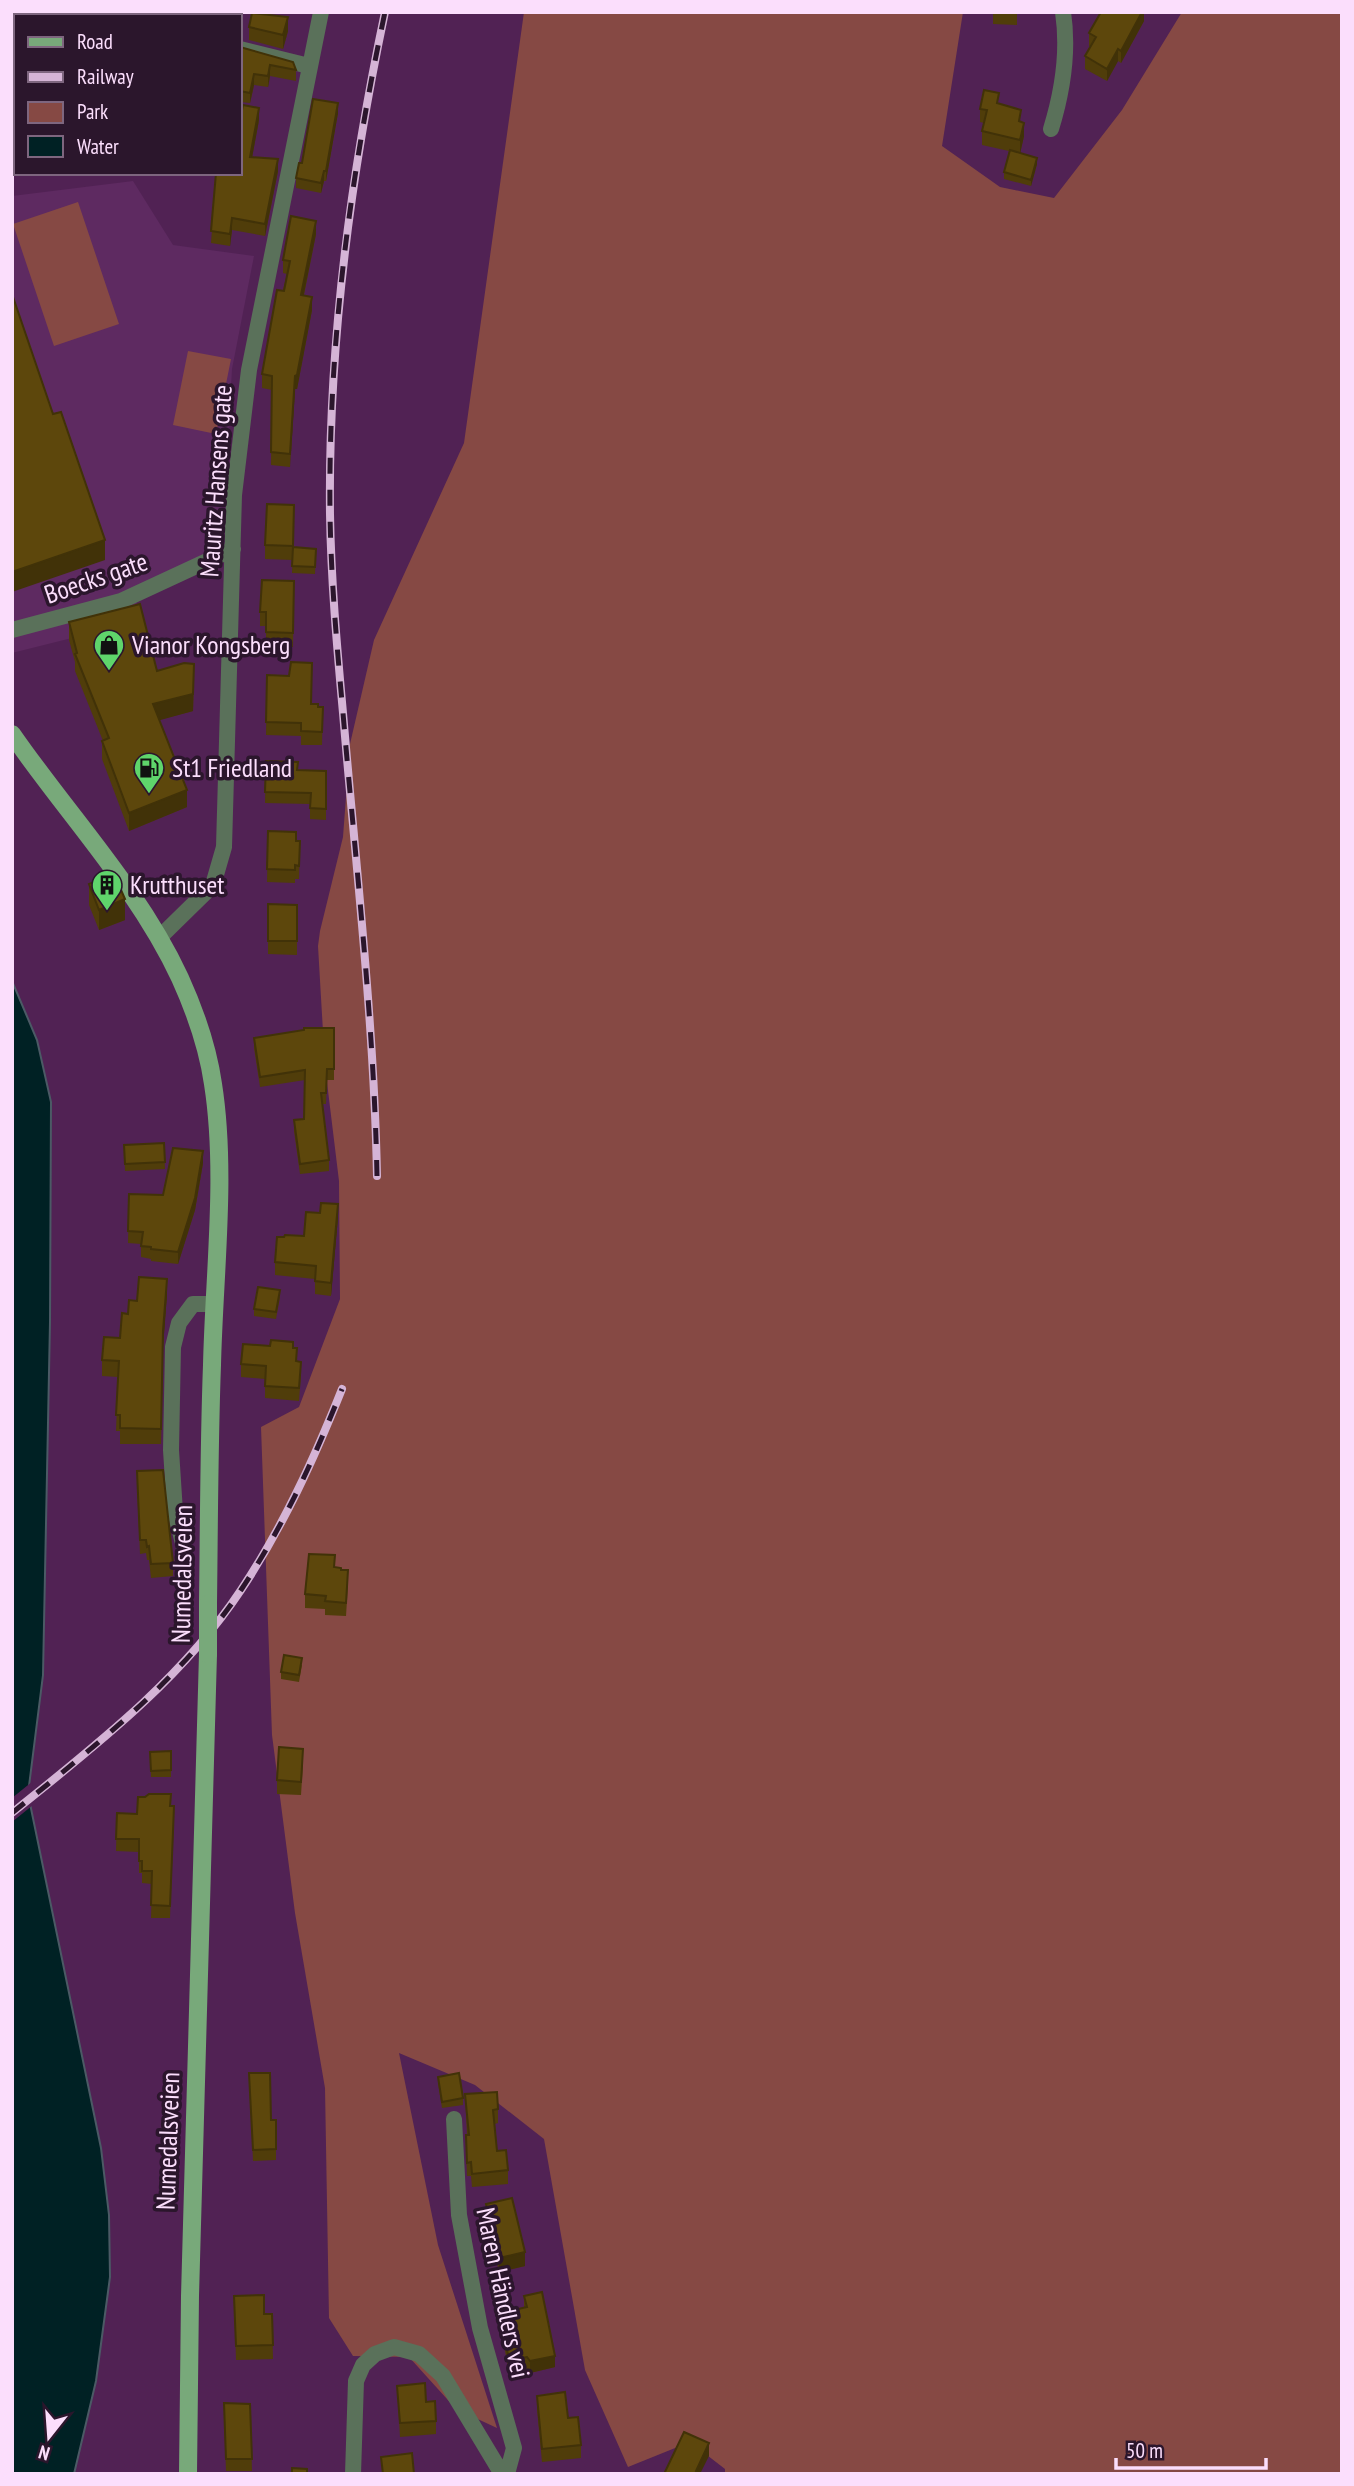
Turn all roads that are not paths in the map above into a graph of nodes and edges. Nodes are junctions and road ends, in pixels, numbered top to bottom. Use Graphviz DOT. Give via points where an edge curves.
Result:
graph roads {
  1 [pos="321,12"];
  2 [pos="1063,12"];
  3 [pos="242,49"];
  4 [pos="309,66"];
  5 [pos="1051,128"];
  6 [pos="233,550"];
  7 [pos="12,630"];
  8 [pos="12,734"];
  9 [pos="160,937"];
  10 [pos="214,1304"];
  11 [pos="184,1547"];
  12 [pos="454,2119"];
  13 [pos="188,2474"];
  14 [pos="354,2474"];
  15 [pos="502,2474"];
  16 [pos="507,2474"];
  1 -- 4 [label="street, Mauritz Hansens gate"];
  2 -- 5 [label="street" via="1065,61"];
  3 -- 4 [label="street"];
  4 -- 6 [label="street, Mauritz Hansens gate" via="249,370 234,495"];
  6 -- 7 [label="street, Boecks gate" via="121,601"];
  6 -- 9 [label="street, Mauritz Hansens gate" via="224,848 213,885"];
  8 -- 9 [label="main road, Numedalsveien"];
  9 -- 10 [label="main road, Numedalsveien" via="190,1003 213,1082 218,1147"];
  10 -- 11 [label="street" via="193,1304 179,1323 173,1346 175,1512"];
  10 -- 13 [label="main road, Numedalsveien, bridge"];
  12 -- 16 [label="street, Maren Händlers vei" via="459,2215 480,2328 514,2448"];
  14 -- 15 [label="street" via="355,2382 375,2354 394,2347 419,2354 443,2376"];
}
